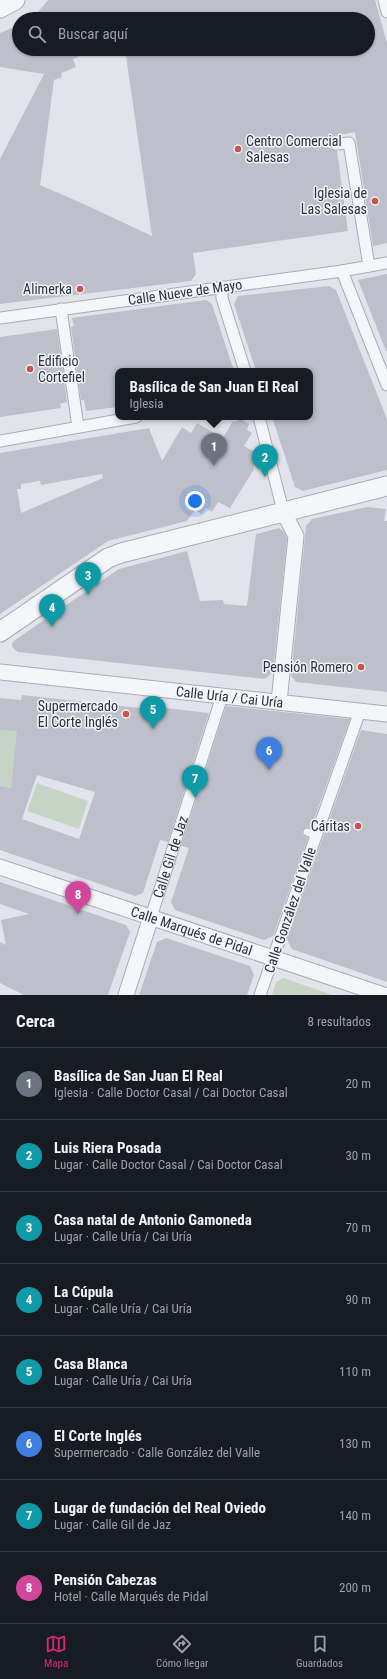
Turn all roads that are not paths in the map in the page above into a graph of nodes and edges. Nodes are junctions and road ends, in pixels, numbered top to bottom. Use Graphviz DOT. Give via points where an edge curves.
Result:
graph roads {
  1 [pos="15,0"];
  2 [pos="384,0"];
  3 [pos="0,8"];
  4 [pos="387,12"];
  5 [pos="336,144"];
  6 [pos="387,263"];
  7 [pos="372,266"];
  8 [pos="342,271"];
  9 [pos="222,287"];
  10 [pos="61,309"];
  11 [pos="0,318"];
  12 [pos="244,368"];
  13 [pos="387,385"];
  14 [pos="119,420"];
  15 [pos="260,420"];
  16 [pos="78,427"];
  17 [pos="0,441"];
  18 [pos="386,486"];
  19 [pos="283,509"];
  20 [pos="0,632"];
  21 [pos="0,672"];
  22 [pos="222,696"];
  23 [pos="279,702"];
  24 [pos="360,711"];
  25 [pos="387,714"];
  26 [pos="0,867"];
  27 [pos="151,917"];
  28 [pos="274,958"];
  29 [pos="126,995"];
  30 [pos="260,995"];
  31 [pos="384,995"];
  1 -- 3 [label="street"];
  2 -- 4 [label="street"];
  5 -- 7 [label="street" via="349,143"];
  6 -- 7 [label="street, Calle Nueve de Mayo"];
  7 -- 8 [label="street, Calle Nueve de Mayo"];
  8 -- 9 [label="street, Calle Nueve de Mayo"];
  8 -- 13 [label="street"];
  9 -- 10 [label="street, Calle Nueve de Mayo"];
  9 -- 12 [label="street" via="222,298"];
  10 -- 11 [label="street, Calle Nueve de Mayo"];
  10 -- 16 [label="street"];
  14 -- 16 [label="street"];
  15 -- 19 [label="street"];
  16 -- 17 [label="street"];
  18 -- 20 [label="street" via="121,553 108,558"];
  19 -- 23 [label="street" via="296,536"];
  21 -- 22 [label="street, Calle Uría / Cai Uría"];
  22 -- 23 [label="street, Calle Uría / Cai Uría"];
  22 -- 27 [label="street, Calle Gil de Jaz"];
  23 -- 24 [label="street, Calle Uría / Cai Uría"];
  24 -- 25 [label="street, Calle Uría / Cai Uría"];
  24 -- 28 [label="street, Calle González del Valle" via="312,834"];
  26 -- 27 [label="street, Calle Marqués de Pidal"];
  27 -- 28 [label="street, Calle Marqués de Pidal"];
  27 -- 29 [label="street, Calle Gil de Jaz"];
  28 -- 30 [label="street, Calle González del Valle"];
  28 -- 31 [label="street, Calle Marqués de Pidal"];
}
